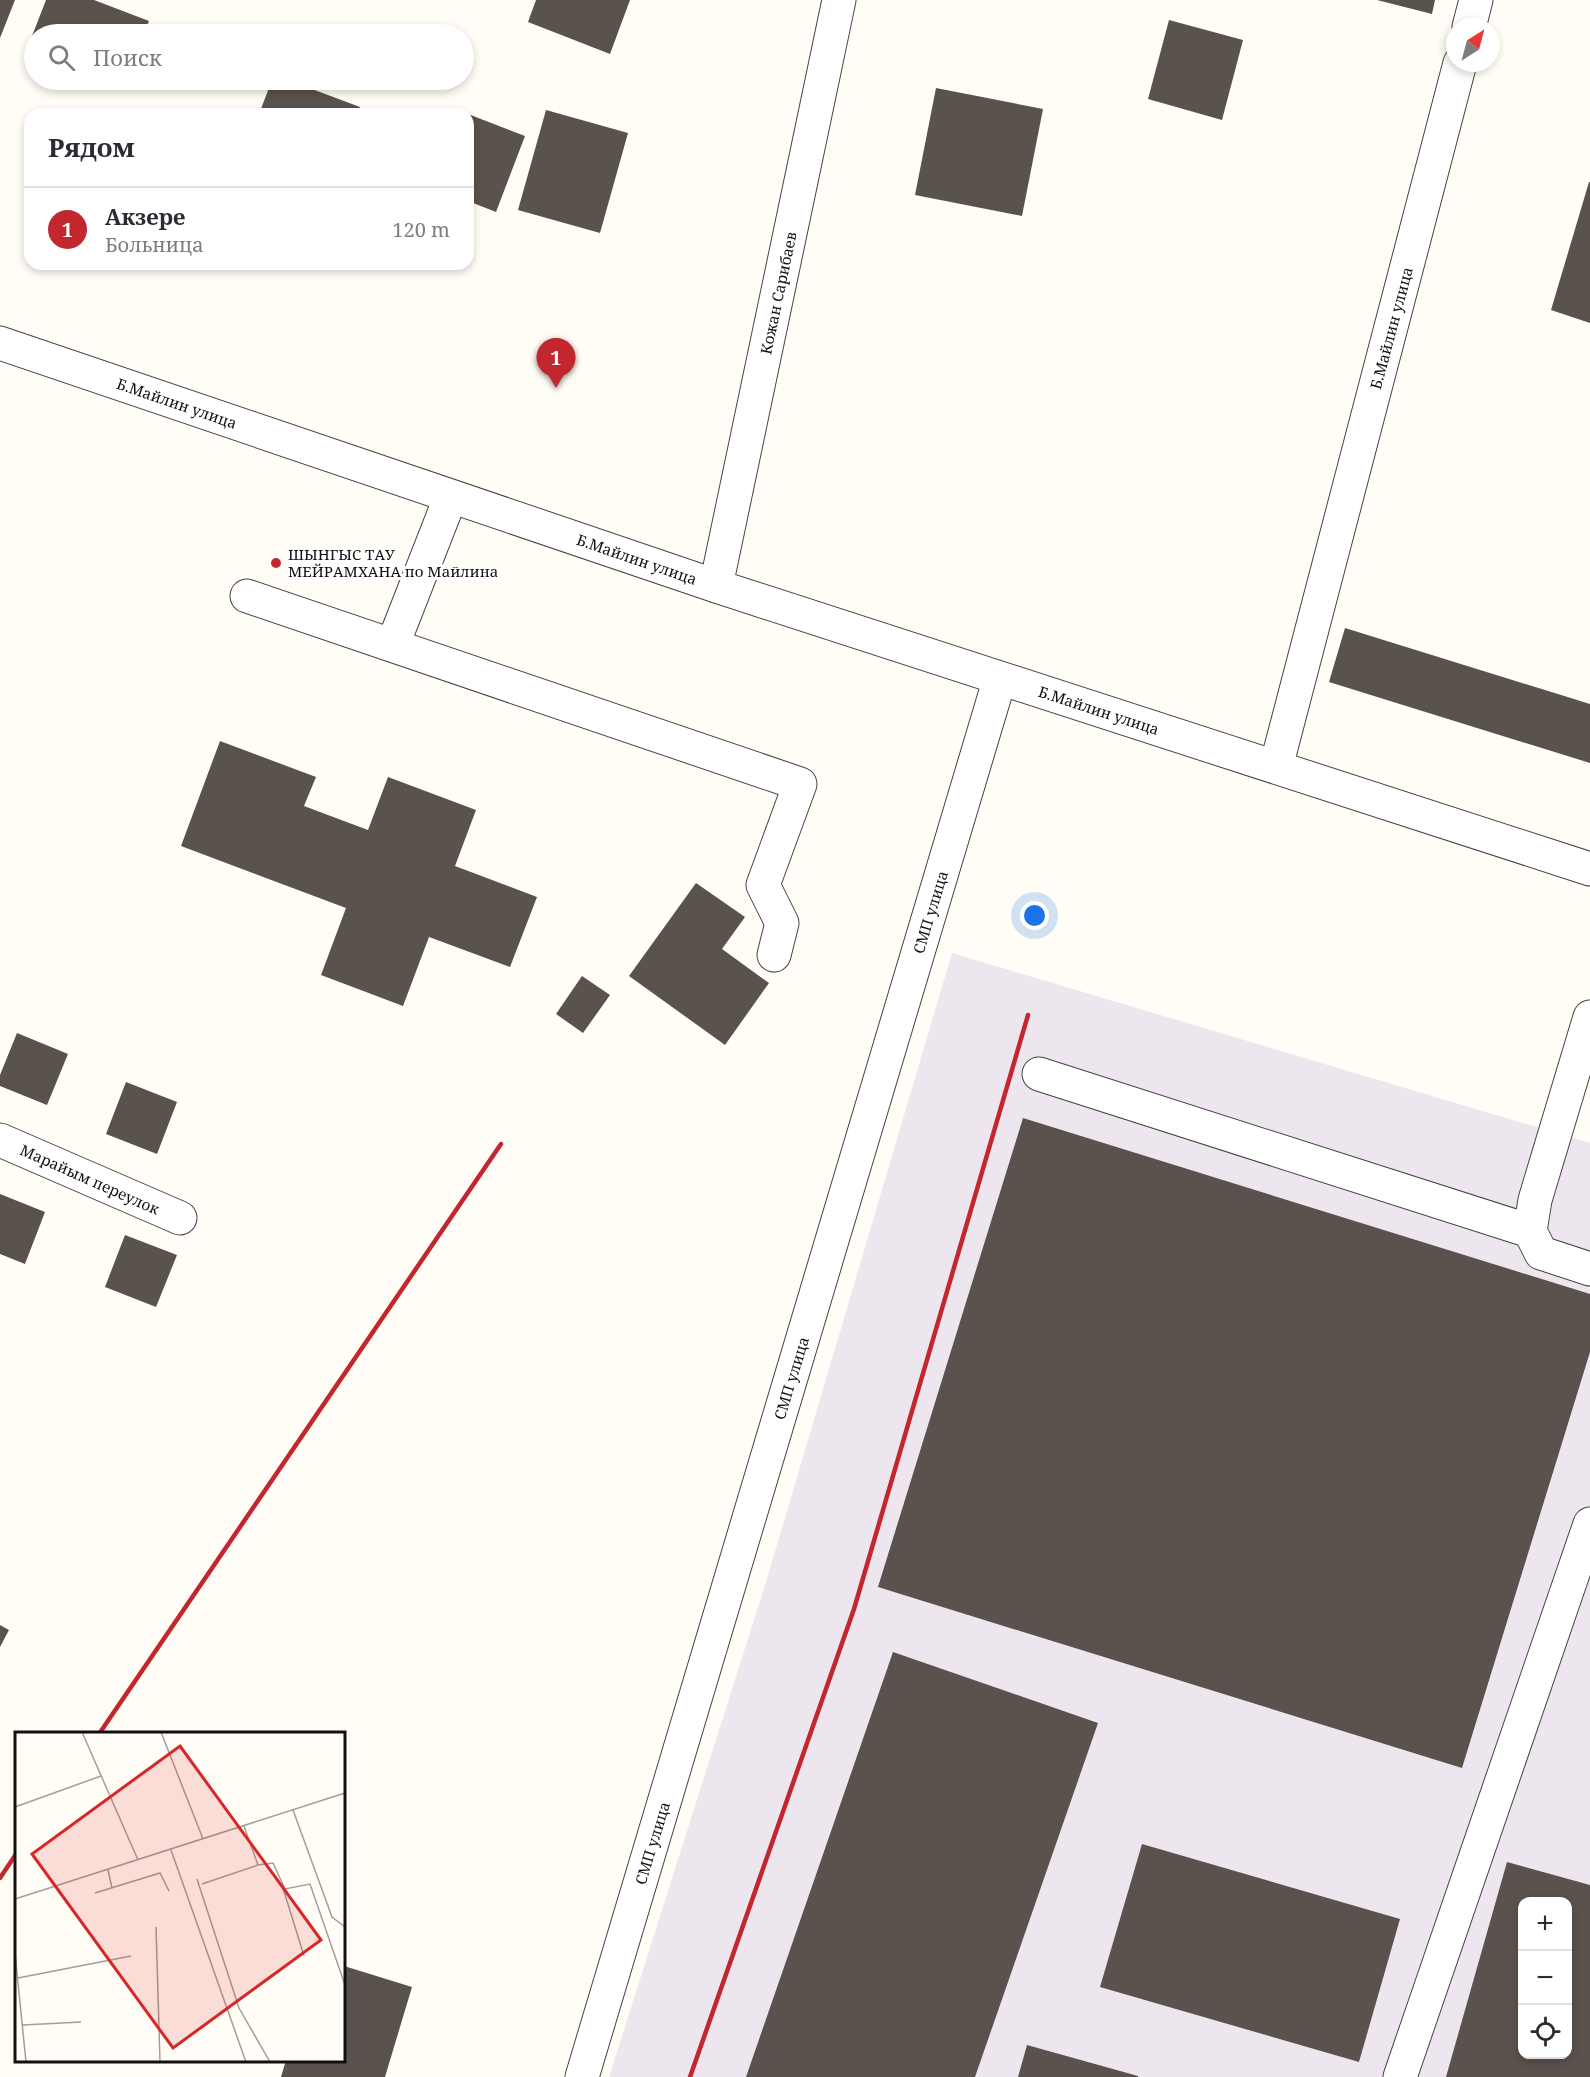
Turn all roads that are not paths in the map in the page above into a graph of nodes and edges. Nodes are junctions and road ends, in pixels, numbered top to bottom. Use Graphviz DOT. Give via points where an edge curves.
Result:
graph roads {
  1 [pos="839,0"];
  2 [pos="1476,0"];
  3 [pos="1471,18"];
  4 [pos="1458,72"];
  5 [pos="0,343"];
  6 [pos="451,496"];
  7 [pos="716,586"];
  8 [pos="247,596"];
  9 [pos="393,644"];
  10 [pos="1000,678"];
  11 [pos="1276,768"];
  12 [pos="1590,869"];
  13 [pos="774,955"];
  14 [pos="1590,1017"];
  15 [pos="1039,1074"];
  16 [pos="0,1140"];
  17 [pos="180,1218"];
  18 [pos="1530,1231"];
  19 [pos="1590,1269"];
  20 [pos="1590,1524"];
  21 [pos="582,2077"];
  22 [pos="1400,2077"];
  1 -- 7 [label="street, Кожан Сарибаев"];
  2 -- 3 [label="street"];
  4 -- 11 [label="street, Б.Майлин улица"];
  5 -- 6 [label="street, Б.Майлин улица"];
  6 -- 7 [label="street, Б.Майлин улица"];
  6 -- 9 [label="street"];
  7 -- 10 [label="street, Б.Майлин улица"];
  8 -- 9 [label="street"];
  9 -- 13 [label="street" via="800,784 763,885 782,923"];
  10 -- 11 [label="street, Б.Майлин улица"];
  10 -- 21 [label="street, СМП улица"];
  11 -- 12 [label="street, Б.Майлин улица"];
  14 -- 18 [label="street" via="1535,1200"];
  15 -- 18 [label="street"];
  16 -- 17 [label="street, Марайым переулок"];
  18 -- 19 [label="street" via="1541,1253"];
  20 -- 22 [label="street"];
}
